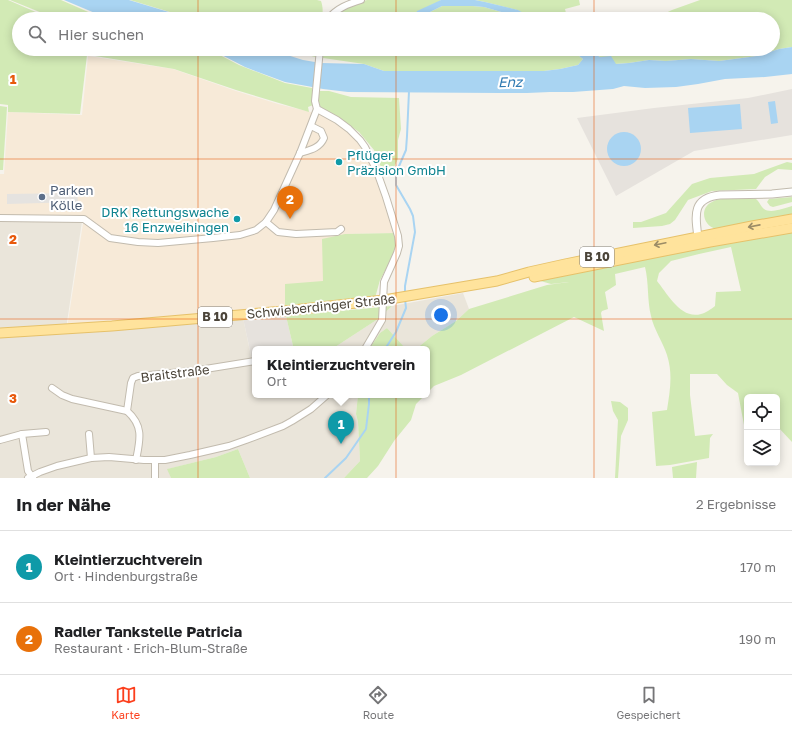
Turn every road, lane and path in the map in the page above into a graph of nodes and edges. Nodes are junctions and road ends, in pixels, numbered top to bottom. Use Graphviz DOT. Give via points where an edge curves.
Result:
graph roads {
  1 [pos="361,0"];
  2 [pos="335,12"];
  3 [pos="319,56"];
  4 [pos="317,109"];
  5 [pos="311,126"];
  6 [pos="300,153"];
  7 [pos="792,192"];
  8 [pos="0,218"];
  9 [pos="792,219"];
  10 [pos="266,222"];
  11 [pos="792,228"];
  12 [pos="341,229"];
  13 [pos="695,243"];
  14 [pos="497,281"];
  15 [pos="384,300"];
  16 [pos="0,333"];
  17 [pos="367,346"];
  18 [pos="252,361"];
  19 [pos="52,388"];
  20 [pos="323,398"];
  21 [pos="127,411"];
  22 [pos="46,432"];
  23 [pos="22,434"];
  24 [pos="89,434"];
  25 [pos="0,440"];
  26 [pos="91,458"];
  27 [pos="136,460"];
  28 [pos="155,460"];
  29 [pos="31,477"];
  30 [pos="155,478"];
  1 -- 2 [label="street"];
  3 -- 4 [label="street" via="315,90"];
  4 -- 5 [label="street"];
  4 -- 15 [label="street" via="349,129 360,140 376,169 386,197 399,242 384,282"];
  5 -- 6 [label="street"];
  5 -- 6 [label="street" via="321,131 324,138 314,148"];
  6 -- 10 [label="street"];
  7 -- 13 [label="street" via="705,198 697,210"];
  8 -- 10 [label="street" via="84,219 110,238 138,242 240,235 256,230"];
  9 -- 13 [label="main road, B 10, one-way" via="752,226"];
  10 -- 12 [label="street" via="278,232 296,234 337,232"];
  11 -- 13 [label="main road"];
  13 -- 14 [label="main road, Schwieberdinger Straße / B 10, one-way" via="565,264"];
  13 -- 14 [label="main road, Schwieberdinger Straße / B 10" via="530,278"];
  14 -- 15 [label="main road, Schwieberdinger Straße / B 10"];
  15 -- 16 [label="main road, Schwieberdinger Straße / B 10" via="284,312"];
  15 -- 17 [label="street" via="382,320"];
  18 -- 21 [label="street, Braitstraße" via="138,376 133,378 131,383"];
  19 -- 21 [label="street" via="72,399"];
  20 -- 28 [label="street" via="311,409 283,426 246,440 190,455"];
  21 -- 27 [label="street" via="133,417 140,434"];
  22 -- 23 [label="street"];
  23 -- 25 [label="street"];
  23 -- 29 [label="street"];
  24 -- 26 [label="street"];
  26 -- 27 [label="street"];
  26 -- 29 [label="street" via="57,466"];
  27 -- 28 [label="street"];
  28 -- 30 [label="street"];
}
